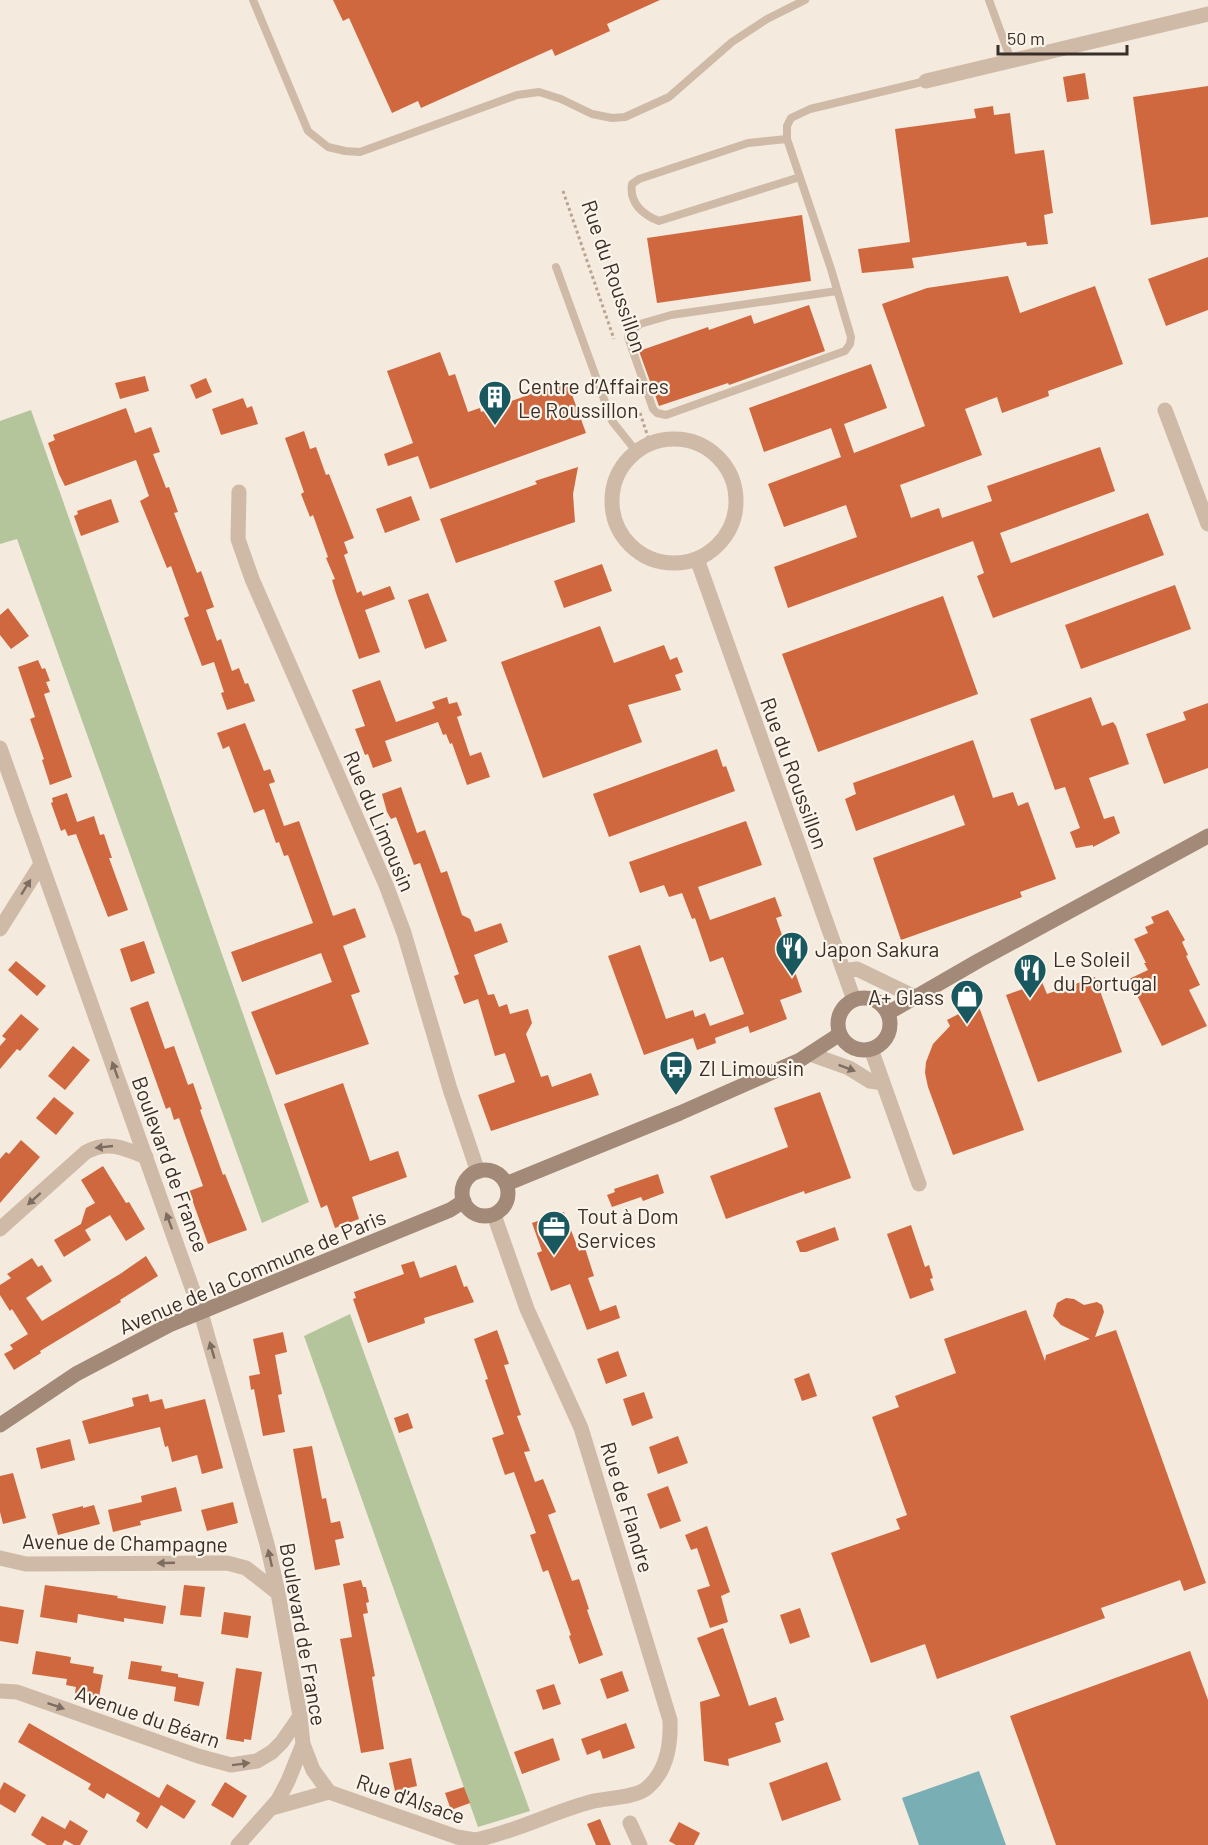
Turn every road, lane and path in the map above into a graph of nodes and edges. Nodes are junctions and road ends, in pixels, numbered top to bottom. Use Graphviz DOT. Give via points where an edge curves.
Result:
graph roads {
  1 [pos="253,0"];
  2 [pos="805,0"];
  3 [pos="989,0"];
  4 [pos="1208,14"];
  5 [pos="1011,60"];
  6 [pos="926,81"];
  7 [pos="787,139"];
  8 [pos="800,177"];
  9 [pos="563,191"];
  10 [pos="556,267"];
  11 [pos="837,291"];
  12 [pos="616,344"];
  13 [pos="639,410"];
  14 [pos="1165,410"];
  15 [pos="650,442"];
  16 [pos="636,451"];
  17 [pos="239,492"];
  18 [pos="1208,524"];
  19 [pos="697,560"];
  20 [pos="0,748"];
  21 [pos="1208,836"];
  22 [pos="41,864"];
  23 [pos="0,929"];
  24 [pos="844,970"];
  25 [pos="915,997"];
  26 [pos="854,1000"];
  27 [pos="888,1013"];
  28 [pos="840,1034"];
  29 [pos="871,1049"];
  30 [pos="810,1054"];
  31 [pos="884,1083"];
  32 [pos="146,1157"];
  33 [pos="478,1172"];
  34 [pos="506,1184"];
  35 [pos="919,1184"];
  36 [pos="464,1201"];
  37 [pos="494,1215"];
  38 [pos="0,1229"];
  39 [pos="201,1313"];
  40 [pos="0,1425"];
  41 [pos="0,1558"];
  42 [pos="278,1593"];
  43 [pos="0,1691"];
  44 [pos="300,1716"];
  45 [pos="303,1744"];
  46 [pos="316,1775"];
  47 [pos="329,1792"];
  48 [pos="618,1796"];
  49 [pos="272,1808"];
  50 [pos="630,1823"];
  51 [pos="238,1845"];
  52 [pos="640,1845"];
  1 -- 2 [label="lane" via="308,131 328,147 345,152 360,152 517,95 538,92 592,114 626,117 669,97 732,42"];
  3 -- 5 [label="lane"];
  4 -- 5 [label="street"];
  5 -- 6 [label="street"];
  6 -- 7 [label="lane" via="810,109 791,118 786,126"];
  7 -- 8 [label="lane"];
  7 -- 8 [label="lane" via="748,143 639,179 632,184 631,192 640,211 659,221"];
  8 -- 11 [label="lane"];
  9 -- 12 [label="path, Rue du Roussillon"];
  10 -- 16 [label="lane" via="612,421"];
  11 -- 11 [label="lane" via="670,315 639,324 628,337 653,409 666,415 845,351 851,337"];
  13 -- 15 [label="path"];
  14 -- 18 [label="street"];
  15 -- 16 [label="street"];
  15 -- 19 [label="street" via="670,438 706,447 723,461 734,482 737,505 732,527 715,549"];
  16 -- 19 [label="street" via="621,468 612,492 615,520 627,543 645,557 668,564"];
  17 -- 33 [label="street, Rue du Limousin" via="238,539 252,579 386,885"];
  19 -- 24 [label="street, Rue du Roussillon"];
  20 -- 22 [label="street, Boulevard de France"];
  21 -- 25 [label="street"];
  23 -- 22 [label="street, one-way"];
  32 -- 22 [label="street, Boulevard de France, one-way"];
  24 -- 25 [label="street" via="857,969"];
  24 -- 26 [label="street, Rue du Roussillon"];
  25 -- 27 [label="street"];
  26 -- 27 [label="street" via="873,999"];
  26 -- 28 [label="street" via="840,1014"];
  27 -- 29 [label="street" via="888,1035"];
  28 -- 29 [label="street" via="853,1047"];
  28 -- 30 [label="street"];
  29 -- 31 [label="street"];
  30 -- 31 [label="street, one-way" via="849,1068 870,1081"];
  30 -- 34 [label="street" via="701,1104"];
  31 -- 35 [label="street"];
  32 -- 38 [label="street, one-way" via="120,1146 95,1147"];
  39 -- 32 [label="street, Boulevard de France, one-way"];
  33 -- 34 [label="street" via="491,1171"];
  33 -- 36 [label="street" via="465,1183"];
  34 -- 37 [label="street" via="508,1198"];
  36 -- 37 [label="street" via="473,1212"];
  36 -- 39 [label="street, Avenue de la Commune de Paris"];
  37 -- 48 [label="street, Rue de Flandre" via="527,1309 581,1428 670,1720 670,1744 654,1781 641,1792"];
  39 -- 40 [label="street, Avenue de la Commune de Paris" via="90,1366"];
  42 -- 39 [label="street, Boulevard de France, one-way"];
  42 -- 41 [label="street, Avenue de Champagne, one-way" via="246,1568 227,1563 26,1564"];
  42 -- 44 [label="street, Boulevard de France"];
  43 -- 44 [label="street, Avenue du Béarn, one-way" via="17,1692 231,1765 264,1758 282,1742"];
  44 -- 45 [label="street, Boulevard de France"];
  45 -- 46 [label="street, Boulevard de France"];
  45 -- 49 [label="street, Boulevard de France"];
  46 -- 47 [label="street, Rue d'Alsace"];
  47 -- 48 [label="street, Rue d'Alsace" via="475,1840 585,1803"];
  47 -- 49 [label="street, Rue d'Alsace"];
  49 -- 51 [label="street, Boulevard de France"];
  50 -- 52 [label="street"];
}
